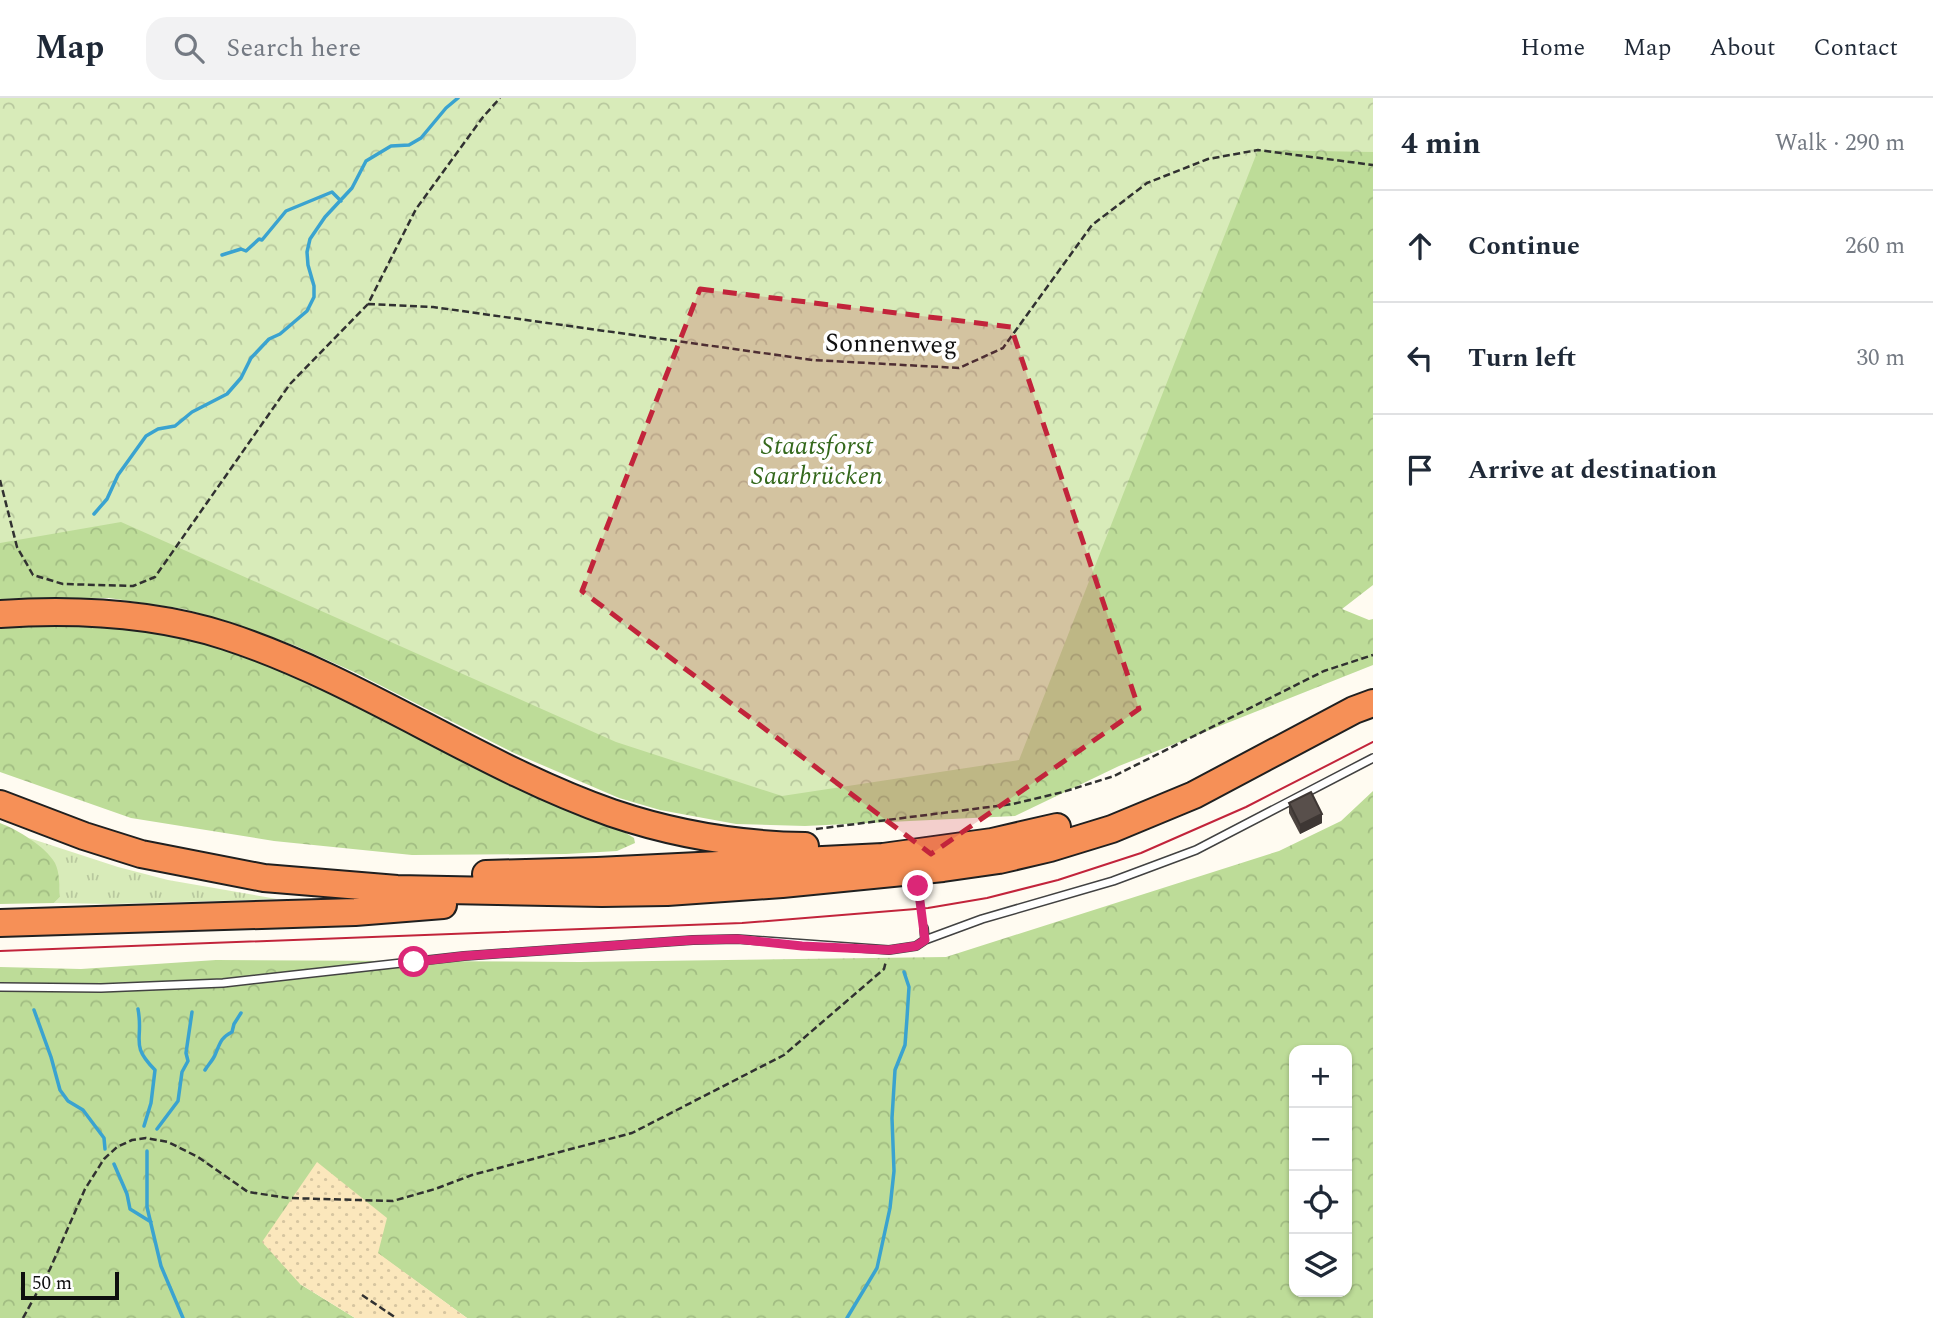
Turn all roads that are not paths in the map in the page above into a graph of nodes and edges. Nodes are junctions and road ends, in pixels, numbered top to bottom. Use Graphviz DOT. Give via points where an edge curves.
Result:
graph roads {
  1 [pos="0,614"];
  2 [pos="1373,685"];
  3 [pos="1373,703"];
  4 [pos="1373,758"];
  5 [pos="0,787"];
  6 [pos="0,804"];
  7 [pos="940,849"];
  8 [pos="602,893"];
  9 [pos="0,923"];
  10 [pos="924,928"];
  11 [pos="925,940"];
  12 [pos="0,987"];
  1 -- 7 [label="highway" via="130,616 225,636 290,659 506,768 656,827 741,841"];
  2 -- 7 [label="highway" via="1150,798 992,842"];
  3 -- 8 [label="highway" via="1194,795 1050,848 893,875"];
  4 -- 11 [label="lane" via="1196,850"];
  5 -- 7 [label="highway" via="86,821 150,838 267,860 395,873 597,871 883,857"];
  6 -- 8 [label="highway" via="141,854 264,878 397,889"];
  8 -- 9 [label="highway" via="355,912"];
  10 -- 11 [label="lane"];
  11 -- 12 [label="lane" via="889,950 693,940 464,956 223,984"];
}
